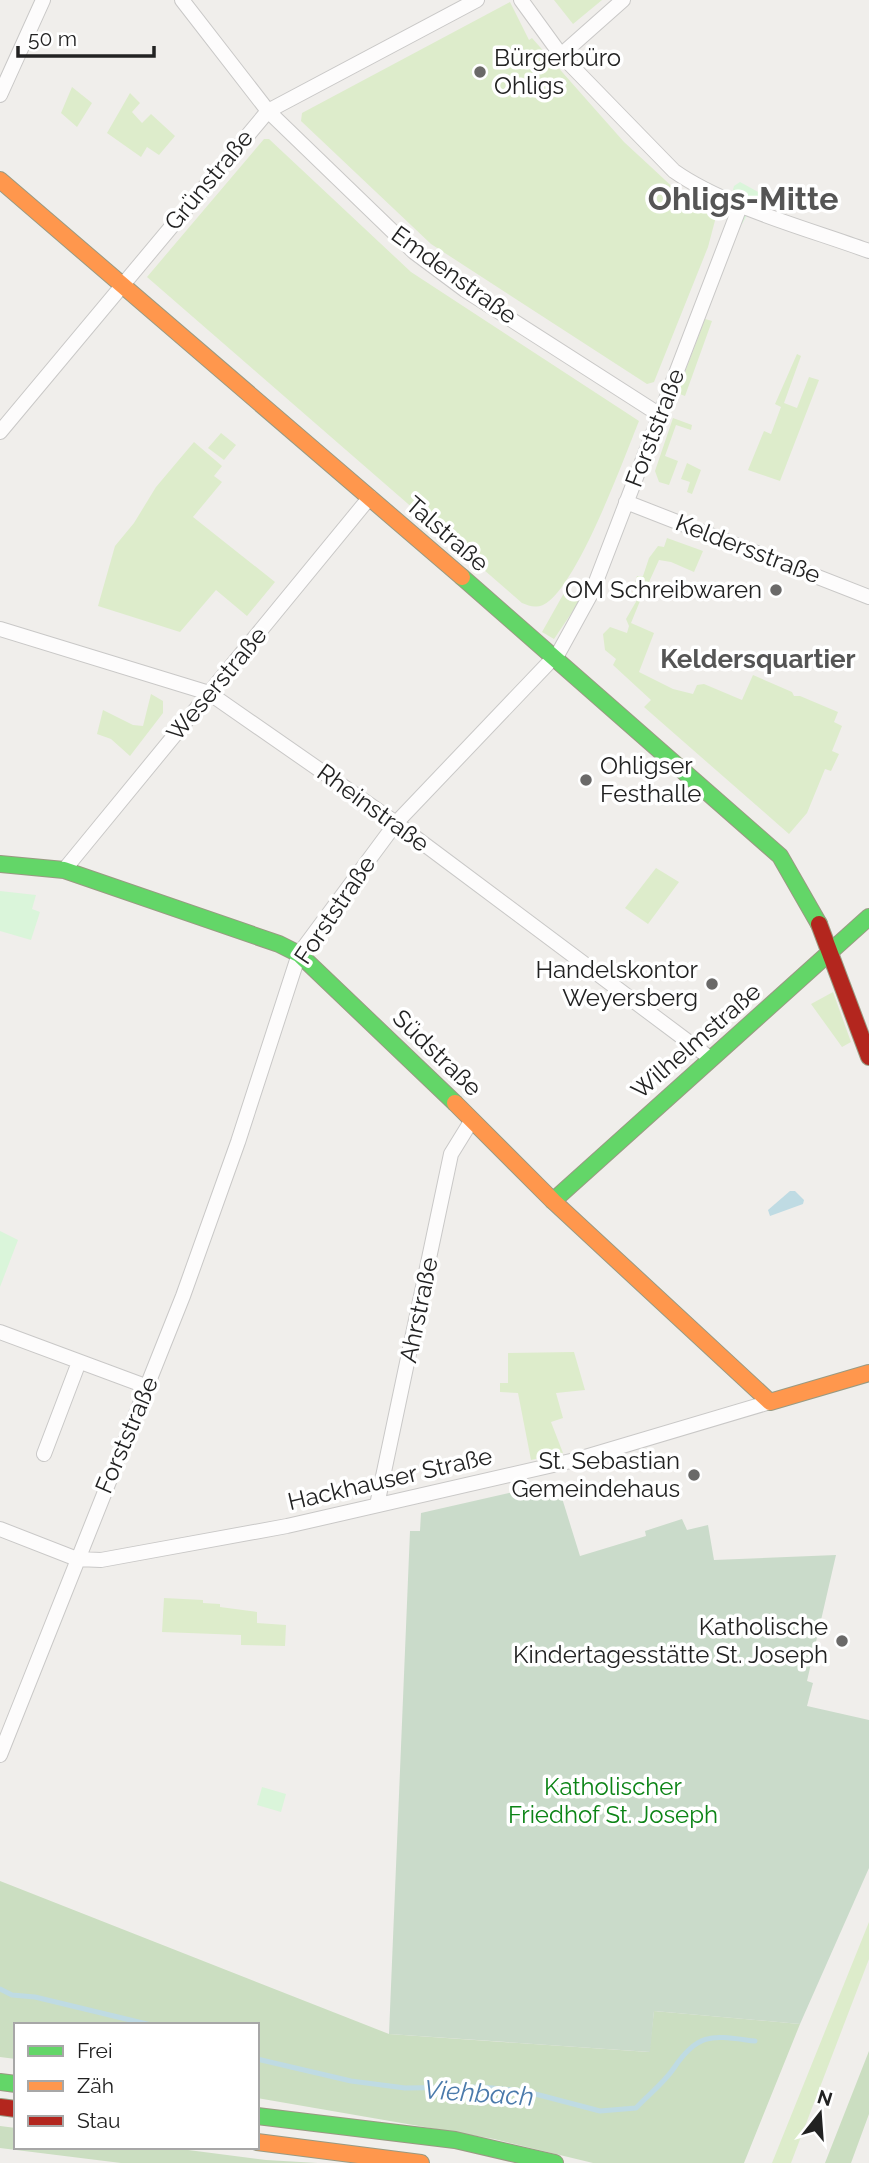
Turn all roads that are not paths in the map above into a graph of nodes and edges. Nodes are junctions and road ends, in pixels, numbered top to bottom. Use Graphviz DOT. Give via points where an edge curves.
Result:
graph roads {
  1 [pos="43,0"];
  2 [pos="183,0"];
  3 [pos="477,0"];
  4 [pos="521,0"];
  5 [pos="623,0"];
  6 [pos="561,55"];
  7 [pos="0,95"];
  8 [pos="268,111"];
  9 [pos="0,180"];
  10 [pos="741,204"];
  11 [pos="869,251"];
  12 [pos="122,283"];
  13 [pos="660,415"];
  14 [pos="1,430"];
  15 [pos="370,497"];
  16 [pos="626,502"];
  17 [pos="869,597"];
  18 [pos="0,629"];
  19 [pos="554,658"];
  20 [pos="209,692"];
  21 [pos="396,823"];
  22 [pos="0,864"];
  23 [pos="64,870"];
  24 [pos="869,917"];
  25 [pos="832,950"];
  26 [pos="299,954"];
  27 [pos="869,1057"];
  28 [pos="710,1058"];
  29 [pos="472,1119"];
  30 [pos="553,1202"];
  31 [pos="0,1332"];
  32 [pos="79,1362"];
  33 [pos="869,1373"];
  34 [pos="148,1387"];
  35 [pos="770,1402"];
  36 [pos="44,1454"];
  37 [pos="377,1505"];
  38 [pos="0,1529"];
  39 [pos="77,1559"];
  40 [pos="0,1755"];
  41 [pos="259,2116"];
  42 [pos="259,2141"];
  43 [pos="421,2163"];
  44 [pos="555,2163"];
  1 -- 7 [label="street"];
  2 -- 8 [label="street, Emdenstraße"];
  3 -- 8 [label="street, Grünstraße"];
  4 -- 6 [label="street"];
  5 -- 6 [label="street"];
  6 -- 10 [label="street" via="674,171"];
  8 -- 12 [label="street, Grünstraße"];
  8 -- 13 [label="street, Emdenstraße" via="414,252"];
  9 -- 12 [label="main road, Talstraße"];
  10 -- 11 [label="street"];
  10 -- 13 [label="street, Forststraße"];
  12 -- 14 [label="street, Grünstraße"];
  12 -- 15 [label="main road, Talstraße"];
  13 -- 16 [label="street, Forststraße"];
  15 -- 19 [label="main road, Talstraße"];
  15 -- 20 [label="street, Weserstraße"];
  16 -- 17 [label="street, Keldersstraße"];
  16 -- 19 [label="street, Forststraße" via="592,592"];
  18 -- 20 [label="street, Rheinstraße"];
  19 -- 21 [label="street, Forststraße"];
  19 -- 25 [label="main road, Talstraße" via="780,856 817,915"];
  20 -- 21 [label="street, Rheinstraße"];
  20 -- 23 [label="street, Weserstraße"];
  21 -- 26 [label="street, Forststraße"];
  21 -- 28 [label="street, Rheinstraße"];
  22 -- 23 [label="main road, Südstraße"];
  23 -- 26 [label="main road, Südstraße"];
  24 -- 25 [label="main road, Wilhelmstraße"];
  25 -- 27 [label="main road, Talstraße"];
  25 -- 28 [label="main road, Wilhelmstraße"];
  26 -- 29 [label="main road, Südstraße"];
  26 -- 34 [label="street, Forststraße" via="238,1142"];
  28 -- 30 [label="main road, Wilhelmstraße"];
  29 -- 30 [label="main road, Südstraße"];
  29 -- 37 [label="street, Ahrstraße" via="451,1154"];
  30 -- 35 [label="main road, Südstraße"];
  31 -- 32 [label="street"];
  32 -- 34 [label="street"];
  32 -- 36 [label="street"];
  33 -- 35 [label="main road, Hackhauser Straße"];
  34 -- 39 [label="street, Forststraße"];
  35 -- 37 [label="street, Hackhauser Straße" via="575,1460"];
  37 -- 39 [label="street, Hackhauser Straße" via="101,1560"];
  38 -- 39 [label="street, Hackhauser Straße"];
  39 -- 40 [label="street, Forststraße"];
  41 -- 44 [label="main road" via="455,2140"];
  42 -- 43 [label="main road"];
}
